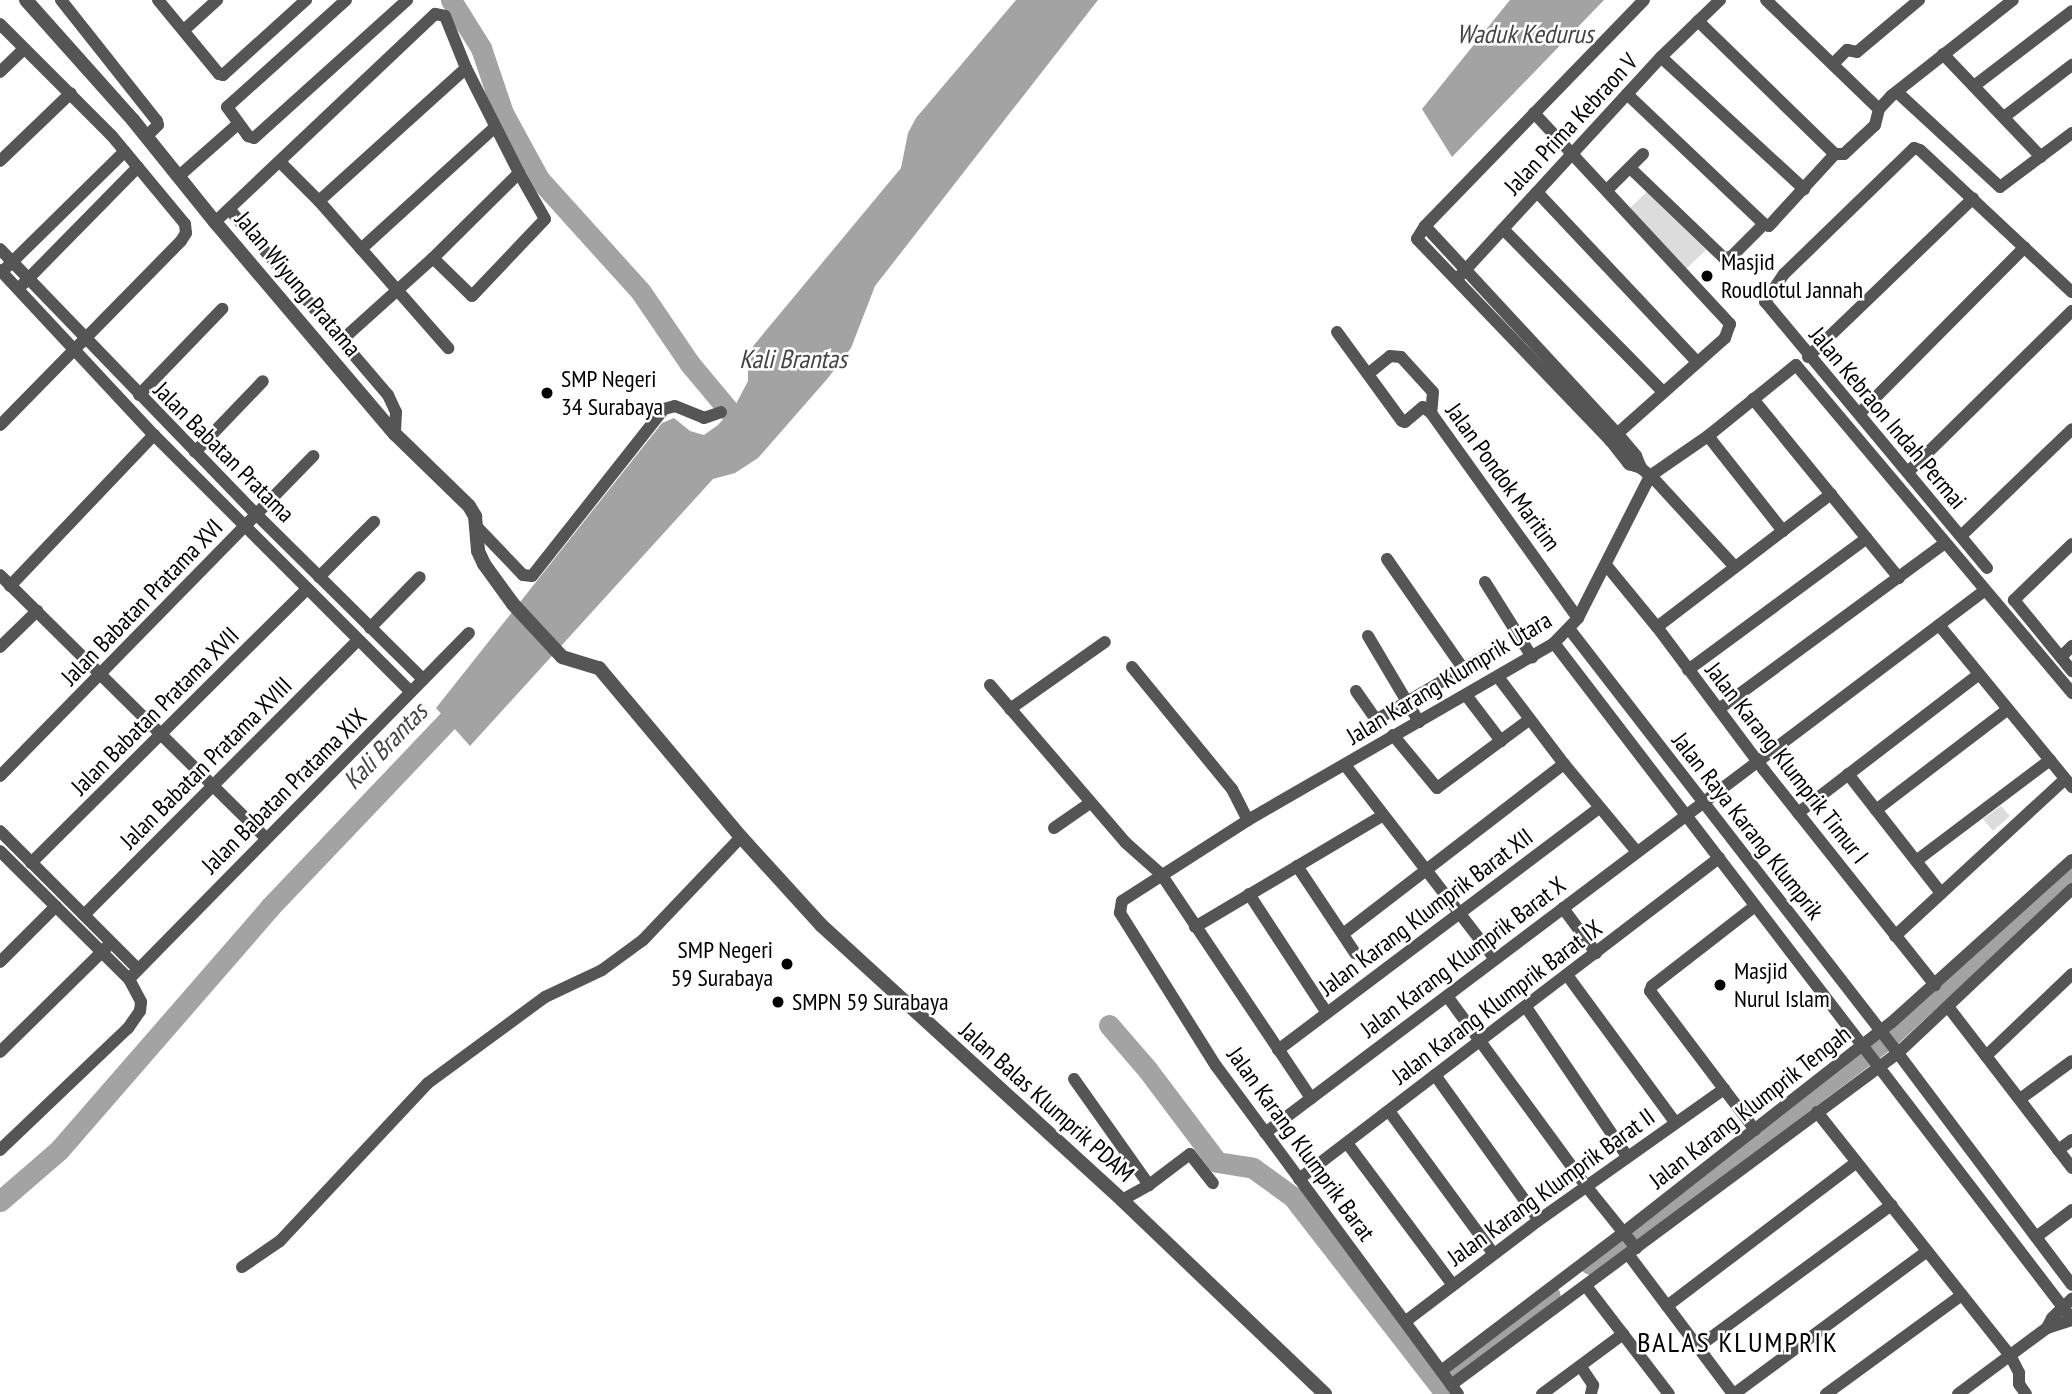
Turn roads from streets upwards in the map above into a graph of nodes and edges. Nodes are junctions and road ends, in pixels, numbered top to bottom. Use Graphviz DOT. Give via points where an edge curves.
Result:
graph roads {
  1 [pos="26,0"];
  2 [pos="61,0"];
  3 [pos="158,0"];
  4 [pos="217,0"];
  5 [pos="306,0"];
  6 [pos="346,0"];
  7 [pos="407,0"];
  8 [pos="1644,0"];
  9 [pos="1720,0"];
  10 [pos="1766,0"];
  11 [pos="1919,0"];
  12 [pos="2013,0"];
  13 [pos="2072,11"];
  14 [pos="1698,21"];
  15 [pos="0,24"];
  16 [pos="184,30"];
  17 [pos="24,49"];
  18 [pos="1943,54"];
  19 [pos="1661,57"];
  20 [pos="1839,58"];
  21 [pos="2072,65"];
  22 [pos="466,68"];
  23 [pos="0,72"];
  24 [pos="1974,86"];
  25 [pos="71,93"];
  26 [pos="1627,94"];
  27 [pos="1888,100"];
  28 [pos="1534,113"];
  29 [pos="2004,117"];
  30 [pos="238,124"];
  31 [pos="494,128"];
  32 [pos="2072,133"];
  33 [pos="146,136"];
  34 [pos="125,151"];
  35 [pos="1573,154"];
  36 [pos="1643,154"];
  37 [pos="1835,154"];
  38 [pos="2041,157"];
  39 [pos="0,161"];
  40 [pos="280,162"];
  41 [pos="138,167"];
  42 [pos="1630,168"];
  43 [pos="519,173"];
  44 [pos="179,176"];
  45 [pos="1804,189"];
  46 [pos="1607,190"];
  47 [pos="1537,192"];
  48 [pos="1973,198"];
  49 [pos="319,201"];
  50 [pos="230,210"];
  51 [pos="215,222"];
  52 [pos="1764,225"];
  53 [pos="1425,226"];
  54 [pos="1503,229"];
  55 [pos="2025,247"];
  56 [pos="0,249"];
  57 [pos="361,249"];
  58 [pos="433,258"];
  59 [pos="12,262"];
  60 [pos="1,271"];
  61 [pos="1461,274"];
  62 [pos="28,280"];
  63 [pos="18,289"];
  64 [pos="396,291"];
  65 [pos="2072,292"];
  66 [pos="222,309"];
  67 [pos="2072,311"];
  68 [pos="1336,332"];
  69 [pos="83,339"];
  70 [pos="342,340"];
  71 [pos="448,348"];
  72 [pos="72,351"];
  73 [pos="1697,362"];
  74 [pos="1804,362"];
  75 [pos="1368,374"];
  76 [pos="263,381"];
  77 [pos="1662,391"];
  78 [pos="139,395"];
  79 [pos="1753,400"];
  80 [pos="721,412"];
  81 [pos="1431,413"];
  82 [pos="1859,414"];
  83 [pos="0,425"];
  84 [pos="2072,429"];
  85 [pos="395,433"];
  86 [pos="154,435"];
  87 [pos="1708,436"];
  88 [pos="1614,437"];
  89 [pos="195,452"];
  90 [pos="313,456"];
  91 [pos="1646,472"];
  92 [pos="1908,472"];
  93 [pos="1830,494"];
  94 [pos="256,514"];
  95 [pos="374,522"];
  96 [pos="476,526"];
  97 [pos="244,527"];
  98 [pos="1783,531"];
  99 [pos="1961,536"];
  100 [pos="1867,538"];
  101 [pos="1945,542"];
  102 [pos="2072,544"];
  103 [pos="1387,559"];
  104 [pos="1606,565"];
  105 [pos="1735,567"];
  106 [pos="1987,568"];
  107 [pos="0,575"];
  108 [pos="319,577"];
  109 [pos="420,577"];
  110 [pos="1899,578"];
  111 [pos="1485,582"];
  112 [pos="10,586"];
  113 [pos="307,589"];
  114 [pos="1984,591"];
  115 [pos="513,604"];
  116 [pos="37,611"];
  117 [pos="1576,614"];
  118 [pos="1940,625"];
  119 [pos="1657,627"];
  120 [pos="370,628"];
  121 [pos="1570,630"];
  122 [pos="469,633"];
  123 [pos="1368,636"];
  124 [pos="358,640"];
  125 [pos="1105,642"];
  126 [pos="1554,643"];
  127 [pos="2072,646"];
  128 [pos="0,647"];
  129 [pos="1526,648"];
  130 [pos="1490,653"];
  131 [pos="2061,657"];
  132 [pos="1132,667"];
  133 [pos="1462,667"];
  134 [pos="1688,670"];
  135 [pos="2072,671"];
  136 [pos="101,674"];
  137 [pos="1979,674"];
  138 [pos="1498,677"];
  139 [pos="424,679"];
  140 [pos="990,685"];
  141 [pos="1356,691"];
  142 [pos="411,692"];
  143 [pos="2072,693"];
  144 [pos="1466,695"];
  145 [pos="1010,709"];
  146 [pos="1719,709"];
  147 [pos="2008,709"];
  148 [pos="1413,711"];
  149 [pos="1529,720"];
  150 [pos="162,735"];
  151 [pos="1393,735"];
  152 [pos="1501,741"];
  153 [pos="2050,760"];
  154 [pos="1758,762"];
  155 [pos="1564,764"];
  156 [pos="1345,765"];
  157 [pos="1848,774"];
  158 [pos="0,776"];
  159 [pos="2068,783"];
  160 [pos="213,785"];
  161 [pos="1090,803"];
  162 [pos="1704,803"];
  163 [pos="1599,808"];
  164 [pos="1876,810"];
  165 [pos="1798,813"];
  166 [pos="1246,816"];
  167 [pos="1381,816"];
  168 [pos="1686,816"];
  169 [pos="1054,828"];
  170 [pos="0,831"];
  171 [pos="741,837"];
  172 [pos="267,838"];
  173 [pos="1637,852"];
  174 [pos="1719,858"];
  175 [pos="3,860"];
  176 [pos="2072,860"];
  177 [pos="1916,861"];
  178 [pos="32,863"];
  179 [pos="1297,866"];
  180 [pos="1425,872"];
  181 [pos="1161,874"];
  182 [pos="2072,889"];
  183 [pos="1941,893"];
  184 [pos="1249,894"];
  185 [pos="56,906"];
  186 [pos="1755,906"];
  187 [pos="1563,908"];
  188 [pos="1120,913"];
  189 [pos="1460,913"];
  190 [pos="84,915"];
  191 [pos="1195,927"];
  192 [pos="1343,934"];
  193 [pos="1895,936"];
  194 [pos="106,947"];
  195 [pos="1355,953"];
  196 [pos="1596,953"];
  197 [pos="1495,959"];
  198 [pos="0,962"];
  199 [pos="133,974"];
  200 [pos="2072,974"];
  201 [pos="1567,975"];
  202 [pos="1935,985"];
  203 [pos="1447,996"];
  204 [pos="1525,1007"];
  205 [pos="1949,1008"];
  206 [pos="1327,1013"];
  207 [pos="1883,1034"];
  208 [pos="1480,1041"];
  209 [pos="1278,1050"];
  210 [pos="1896,1051"];
  211 [pos="0,1052"];
  212 [pos="1871,1056"];
  213 [pos="1986,1056"];
  214 [pos="2072,1061"];
  215 [pos="1435,1075"];
  216 [pos="1074,1079"];
  217 [pos="1724,1089"];
  218 [pos="1311,1098"];
  219 [pos="2020,1099"];
  220 [pos="1389,1111"];
  221 [pos="1817,1112"];
  222 [pos="1675,1122"];
  223 [pos="1755,1130"];
  224 [pos="1265,1132"];
  225 [pos="2072,1140"];
  226 [pos="1347,1143"];
  227 [pos="0,1150"];
  228 [pos="2058,1150"];
  229 [pos="1627,1156"];
  230 [pos="1857,1162"];
  231 [pos="2072,1168"];
  232 [pos="1299,1179"];
  233 [pos="1213,1183"];
  234 [pos="1149,1185"];
  235 [pos="1586,1186"];
  236 [pos="1122,1200"];
  237 [pos="1891,1205"];
  238 [pos="2072,1210"];
  239 [pos="1539,1220"];
  240 [pos="2036,1237"];
  241 [pos="1630,1243"];
  242 [pos="1927,1251"];
  243 [pos="1493,1253"];
  244 [pos="242,1267"];
  245 [pos="1453,1285"];
  246 [pos="2072,1285"];
  247 [pos="1586,1286"];
  248 [pos="1962,1295"];
  249 [pos="2067,1302"];
  250 [pos="1667,1306"];
  251 [pos="2072,1320"];
  252 [pos="1406,1321"];
  253 [pos="2047,1328"];
  254 [pos="1623,1334"];
  255 [pos="1698,1347"];
  256 [pos="2010,1356"];
  257 [pos="1581,1367"];
  258 [pos="1448,1381"];
  259 [pos="1325,1394"];
  260 [pos="1542,1394"];
  261 [pos="1591,1394"];
  262 [pos="1669,1394"];
  263 [pos="1734,1394"];
  264 [pos="1826,1394"];
  265 [pos="1958,1394"];
  266 [pos="2026,1394"];
  1 -- 33 [label="street, Jalan Wiyung Pratama"];
  2 -- 33 [label="street" via="157,121"];
  3 -- 16 [label="street"];
  4 -- 16 [label="street"];
  5 -- 16 [label="street" via="223,75"];
  6 -- 30 [label="street" via="228,105 227,111"];
  7 -- 30 [label="street" via="254,138"];
  8 -- 28 [label="street"];
  9 -- 14 [label="street, Jalan Prima Kebraon V"];
  10 -- 20 [label="street"];
  11 -- 20 [label="street" via="1857,51"];
  12 -- 18 [label="street"];
  13 -- 24 [label="street"];
  14 -- 19 [label="street, Jalan Prima Kebraon V"];
  14 -- 37 [label="street"];
  15 -- 17 [label="street"];
  17 -- 23 [label="street"];
  17 -- 25 [label="street"];
  18 -- 24 [label="street"];
  18 -- 27 [label="street"];
  19 -- 26 [label="street, Jalan Prima Kebraon V"];
  19 -- 45 [label="street"];
  20 -- 27 [label="street"];
  21 -- 29 [label="street"];
  22 -- 31 [label="street"];
  22 -- 40 [label="street" via="445,16 435,14"];
  22 -- 49 [label="street"];
  24 -- 29 [label="street"];
  25 -- 34 [label="street"];
  25 -- 39 [label="street"];
  26 -- 35 [label="street, Jalan Prima Kebraon V"];
  26 -- 52 [label="street"];
  27 -- 37 [label="street" via="1875,125 1844,154"];
  27 -- 38 [label="street" via="1996,185 2003,186"];
  28 -- 35 [label="street"];
  28 -- 53 [label="street"];
  29 -- 38 [label="street"];
  30 -- 44 [label="street"];
  31 -- 43 [label="street"];
  31 -- 57 [label="street"];
  32 -- 38 [label="street"];
  33 -- 44 [label="street, Jalan Wiyung Pratama"];
  34 -- 41 [label="street"];
  34 -- 59 [label="street"];
  35 -- 46 [label="street"];
  35 -- 47 [label="street, Jalan Prima Kebraon V"];
  36 -- 42 [label="street"];
  37 -- 45 [label="street"];
  40 -- 49 [label="street"];
  40 -- 50 [label="street"];
  41 -- 62 [label="street"];
  41 -- 69 [label="street" via="185,224 186,233"];
  42 -- 46 [label="street"];
  42 -- 52 [label="street" via="1724,258 1731,257"];
  43 -- 58 [label="street"];
  43 -- 58 [label="street" via="545,219 472,296"];
  44 -- 51 [label="street, Jalan Wiyung Pratama"];
  45 -- 52 [label="street" via="1769,226"];
  46 -- 73 [label="street" via="1730,324 1725,338"];
  47 -- 54 [label="street, Jalan Prima Kebraon V"];
  47 -- 73 [label="street"];
  48 -- 55 [label="street, Jalan Kebraon Indah Permai"];
  48 -- 74 [label="street"];
  48 -- 74 [label="street, Jalan Kebraon Indah Permai" via="1914,148 1784,274 1765,305"];
  49 -- 57 [label="street"];
  50 -- 51 [label="street"];
  50 -- 70 [label="street"];
  51 -- 85 [label="street, Jalan Wiyung Pratama"];
  53 -- 61 [label="street"];
  53 -- 61 [label="street" via="1418,240"];
  54 -- 61 [label="street, Jalan Prima Kebraon V"];
  54 -- 77 [label="street"];
  55 -- 65 [label="street, Jalan Kebraon Indah Permai"];
  55 -- 82 [label="street"];
  56 -- 59 [label="street, Jalan Babatan Pratama"];
  57 -- 64 [label="street"];
  58 -- 64 [label="street"];
  59 -- 60 [label="street"];
  59 -- 62 [label="street, Jalan Babatan Pratama"];
  60 -- 63 [label="street, Jalan Babatan Pratama"];
  61 -- 88 [label="street"];
  62 -- 63 [label="street"];
  62 -- 69 [label="street, Jalan Babatan Pratama"];
  63 -- 72 [label="street, Jalan Babatan Pratama"];
  64 -- 70 [label="street"];
  64 -- 71 [label="street"];
  66 -- 78 [label="street"];
  67 -- 92 [label="street"];
  68 -- 75 [label="street, Jalan Pondok Maritim"];
  69 -- 72 [label="street"];
  69 -- 78 [label="street, Jalan Babatan Pratama"];
  70 -- 85 [label="street" via="388,395 396,412"];
  72 -- 83 [label="street"];
  72 -- 86 [label="street, Jalan Babatan Pratama"];
  73 -- 77 [label="street"];
  74 -- 79 [label="street, Jalan Karang Klumprik Utara" via="1793,365"];
  74 -- 82 [label="street, Jalan Kebraon Indah Permai"];
  74 -- 101 [label="street"];
  75 -- 81 [label="street, Jalan Pondok Maritim" via="1403,422 1423,407"];
  75 -- 81 [label="street" via="1390,356 1401,357 1433,392"];
  76 -- 89 [label="street"];
  77 -- 88 [label="street"];
  78 -- 89 [label="street, Jalan Babatan Pratama"];
  79 -- 87 [label="street, Jalan Karang Klumprik Utara"];
  79 -- 93 [label="street"];
  80 -- 96 [label="street" via="704,418 675,406 664,409 532,576 523,575"];
  81 -- 117 [label="street, Jalan Pondok Maritim"];
  82 -- 92 [label="street, Jalan Kebraon Indah Permai"];
  84 -- 99 [label="street"];
  85 -- 96 [label="street, Jalan Wiyung Pratama" via="470,506"];
  86 -- 97 [label="street, Jalan Babatan Pratama"];
  86 -- 112 [label="street"];
  87 -- 91 [label="street, Jalan Karang Klumprik Utara"];
  87 -- 98 [label="street"];
  88 -- 91 [label="street" via="1629,464"];
  89 -- 94 [label="street, Jalan Babatan Pratama"];
  90 -- 94 [label="street, Jalan Babatan Pratama XVI"];
  91 -- 104 [label="street, Jalan Karang Klumprik Utara"];
  91 -- 105 [label="street"];
  92 -- 99 [label="street, Jalan Kebraon Indah Permai"];
  93 -- 98 [label="street"];
  93 -- 100 [label="street"];
  94 -- 97 [label="street, Jalan Babatan Pratama XVI"];
  94 -- 108 [label="street, Jalan Babatan Pratama"];
  95 -- 108 [label="street"];
  96 -- 115 [label="street, Jalan Wiyung Pratama" via="481,558"];
  97 -- 113 [label="street, Jalan Babatan Pratama"];
  97 -- 136 [label="street, Jalan Babatan Pratama XVI"];
  98 -- 105 [label="street"];
  99 -- 106 [label="street, Jalan Kebraon Indah Permai"];
  100 -- 110 [label="street"];
  100 -- 134 [label="street"];
  101 -- 110 [label="street"];
  101 -- 114 [label="street"];
  102 -- 131 [label="street" via="2014,600"];
  103 -- 133 [label="street"];
  104 -- 117 [label="street, Jalan Karang Klumprik Utara"];
  104 -- 119 [label="street, Jalan Karang Klumprik Timur I"];
  105 -- 119 [label="street"];
  107 -- 112 [label="street"];
  108 -- 120 [label="street, Jalan Babatan Pratama"];
  109 -- 120 [label="street"];
  110 -- 146 [label="street"];
  111 -- 129 [label="street"];
  112 -- 116 [label="street"];
  113 -- 124 [label="street, Jalan Babatan Pratama"];
  113 -- 150 [label="street, Jalan Babatan Pratama XVII"];
  114 -- 118 [label="street, Jalan Karang Klumprik Barat X"];
  114 -- 143 [label="street"];
  115 -- 171 [label="street, Jalan Balas Klumprik PDAM" via="562,657 600,668"];
  116 -- 128 [label="street"];
  116 -- 136 [label="street"];
  117 -- 121 [label="street, Jalan Karang Klumprik Utara"];
  118 -- 137 [label="street"];
  118 -- 154 [label="street, Jalan Karang Klumprik Barat X"];
  119 -- 134 [label="street, Jalan Karang Klumprik Timur I"];
  120 -- 139 [label="street, Jalan Babatan Pratama"];
  121 -- 126 [label="street, Jalan Karang Klumprik Utara"];
  121 -- 162 [label="street, Jalan Raya Karang Klumprik"];
  122 -- 139 [label="street, Jalan Babatan Pratama XIX"];
  123 -- 148 [label="street"];
  124 -- 142 [label="street, Jalan Babatan Pratama"];
  124 -- 160 [label="street, Jalan Babatan Pratama XVIII"];
  125 -- 145 [label="street"];
  126 -- 129 [label="street, Jalan Karang Klumprik Utara"];
  126 -- 168 [label="street, Jalan Raya Karang Klumprik"];
  127 -- 131 [label="street"];
  129 -- 138 [label="street, Jalan Karang Klumprik Utara"];
  130 -- 133 [label="street"];
  131 -- 135 [label="street"];
  132 -- 166 [label="street"];
  133 -- 148 [label="street"];
  134 -- 146 [label="street, Jalan Karang Klumprik Timur I"];
  136 -- 150 [label="street"];
  136 -- 158 [label="street, Jalan Babatan Pratama XVI"];
  137 -- 147 [label="street"];
  137 -- 157 [label="street"];
  138 -- 144 [label="street, Jalan Karang Klumprik Utara"];
  138 -- 149 [label="street"];
  139 -- 142 [label="street, Jalan Babatan Pratama XIX"];
  140 -- 145 [label="street"];
  141 -- 148 [label="street" via="1374,720"];
  142 -- 172 [label="street, Jalan Babatan Pratama XIX"];
  144 -- 148 [label="street, Jalan Karang Klumprik Utara"];
  144 -- 152 [label="street"];
  145 -- 161 [label="street"];
  146 -- 154 [label="street, Jalan Karang Klumprik Timur I"];
  147 -- 153 [label="street"];
  147 -- 164 [label="street"];
  148 -- 151 [label="street, Jalan Karang Klumprik Utara"];
  149 -- 152 [label="street"];
  149 -- 155 [label="street"];
  150 -- 160 [label="street"];
  150 -- 178 [label="street, Jalan Babatan Pratama XVII"];
  151 -- 152 [label="street" via="1437,788"];
  151 -- 156 [label="street, Jalan Karang Klumprik Utara"];
  153 -- 159 [label="street"];
  153 -- 177 [label="street"];
  154 -- 162 [label="street, Jalan Karang Klumprik Barat X"];
  154 -- 165 [label="street, Jalan Karang Klumprik Timur I"];
  155 -- 163 [label="street"];
  155 -- 180 [label="street"];
  156 -- 166 [label="street, Jalan Karang Klumprik Utara"];
  156 -- 167 [label="street"];
  157 -- 164 [label="street"];
  157 -- 165 [label="street"];
  159 -- 183 [label="street"];
  160 -- 172 [label="street"];
  160 -- 190 [label="street, Jalan Babatan Pratama XVIII"];
  161 -- 169 [label="street"];
  161 -- 181 [label="street"];
  162 -- 168 [label="street, Jalan Karang Klumprik Barat X"];
  162 -- 207 [label="street, Jalan Raya Karang Klumprik"];
  163 -- 173 [label="street"];
  163 -- 189 [label="street, Jalan Karang Klumprik Barat XII"];
  164 -- 177 [label="street"];
  165 -- 193 [label="street, Jalan Karang Klumprik Timur I"];
  166 -- 181 [label="street, Jalan Karang Klumprik Utara"];
  167 -- 179 [label="street"];
  167 -- 180 [label="street"];
  168 -- 173 [label="street, Jalan Karang Klumprik Barat X"];
  168 -- 174 [label="street, Jalan Raya Karang Klumprik"];
  170 -- 178 [label="street"];
  171 -- 236 [label="street, Jalan Balas Klumprik PDAM" via="821,925"];
  171 -- 244 [label="street" via="643,940 602,970 545,997 428,1083 279,1241"];
  172 -- 199 [label="street, Jalan Babatan Pratama XIX"];
  173 -- 187 [label="street, Jalan Karang Klumprik Barat X"];
  174 -- 186 [label="street, Jalan Raya Karang Klumprik"];
  174 -- 196 [label="street, Jalan Karang Klumprik Barat IX"];
  175 -- 185 [label="street"];
  176 -- 202 [label="street, Jalan Karang Klumprik Tengah"];
  177 -- 183 [label="street"];
  178 -- 190 [label="street"];
  179 -- 184 [label="street"];
  179 -- 192 [label="street"];
  180 -- 189 [label="street"];
  180 -- 192 [label="street"];
  181 -- 188 [label="street, Jalan Karang Klumprik Utara" via="1122,901"];
  181 -- 191 [label="street"];
  182 -- 205 [label="street, Jalan Karang Klumprik Tengah"];
  183 -- 193 [label="street"];
  184 -- 191 [label="street"];
  184 -- 206 [label="street"];
  185 -- 194 [label="street"];
  185 -- 198 [label="street"];
  186 -- 212 [label="street, Jalan Raya Karang Klumprik"];
  186 -- 217 [label="street" via="1650,988"];
  187 -- 196 [label="street"];
  187 -- 197 [label="street, Jalan Karang Klumprik Barat X"];
  188 -- 224 [label="street, Jalan Karang Klumprik Barat" via="1216,1066"];
  189 -- 197 [label="street"];
  189 -- 206 [label="street, Jalan Karang Klumprik Barat XII"];
  190 -- 194 [label="street"];
  191 -- 209 [label="street"];
  192 -- 195 [label="street"];
  193 -- 202 [label="street, Jalan Karang Klumprik Timur I"];
  194 -- 199 [label="street"];
  194 -- 211 [label="street"];
  196 -- 201 [label="street, Jalan Karang Klumprik Barat IX"];
  197 -- 203 [label="street, Jalan Karang Klumprik Barat X"];
  199 -- 227 [label="street" via="141,1002 135,1020"];
  200 -- 213 [label="street"];
  201 -- 204 [label="street, Jalan Karang Klumprik Barat IX"];
  201 -- 222 [label="street"];
  202 -- 207 [label="street, Jalan Karang Klumprik Tengah"];
  203 -- 208 [label="street"];
  203 -- 218 [label="street, Jalan Karang Klumprik Barat X"];
  204 -- 208 [label="street, Jalan Karang Klumprik Barat IX"];
  204 -- 229 [label="street"];
  205 -- 210 [label="street, Jalan Karang Klumprik Tengah"];
  205 -- 213 [label="street"];
  206 -- 209 [label="street, Jalan Karang Klumprik Barat XII"];
  207 -- 210 [label="street, Jalan Raya Karang Klumprik"];
  207 -- 212 [label="street, Jalan Karang Klumprik Tengah"];
  208 -- 215 [label="street, Jalan Karang Klumprik Barat IX"];
  208 -- 235 [label="street"];
  209 -- 218 [label="street"];
  210 -- 212 [label="street, Jalan Karang Klumprik Tengah"];
  210 -- 240 [label="street"];
  212 -- 221 [label="street, Jalan Karang Klumprik Tengah"];
  212 -- 223 [label="street, Jalan Karang Klumprik Tengah"];
  212 -- 249 [label="street"];
  213 -- 219 [label="street"];
  214 -- 219 [label="street"];
  215 -- 220 [label="street, Jalan Karang Klumprik Barat IX"];
  215 -- 239 [label="street"];
  216 -- 234 [label="street"];
  217 -- 222 [label="street, Jalan Karang Klumprik Barat II"];
  217 -- 223 [label="street"];
  218 -- 224 [label="street, Jalan Karang Klumprik Barat X"];
  219 -- 228 [label="street"];
  220 -- 226 [label="street, Jalan Karang Klumprik Barat IX"];
  220 -- 243 [label="street"];
  221 -- 230 [label="street"];
  221 -- 241 [label="street, Jalan Karang Klumprik Tengah"];
  222 -- 229 [label="street, Jalan Karang Klumprik Barat II"];
  223 -- 241 [label="street, Jalan Karang Klumprik Tengah"];
  224 -- 232 [label="street, Jalan Karang Klumprik Barat"];
  225 -- 228 [label="street"];
  226 -- 232 [label="street, Jalan Karang Klumprik Barat IX"];
  226 -- 245 [label="street"];
  228 -- 231 [label="street"];
  229 -- 235 [label="street, Jalan Karang Klumprik Barat II"];
  230 -- 237 [label="street"];
  230 -- 250 [label="street"];
  232 -- 252 [label="street, Jalan Karang Klumprik Barat"];
  233 -- 234 [label="street" via="1190,1154"];
  234 -- 236 [label="street"];
  235 -- 239 [label="street, Jalan Karang Klumprik Barat II"];
  235 -- 241 [label="street"];
  236 -- 259 [label="street, Jalan Balas Klumprik PDAM"];
  237 -- 242 [label="street"];
  237 -- 255 [label="street"];
  238 -- 240 [label="street"];
  239 -- 243 [label="street, Jalan Karang Klumprik Barat II"];
  240 -- 246 [label="street"];
  241 -- 247 [label="street, Jalan Karang Klumprik Tengah"];
  241 -- 250 [label="street"];
  241 -- 258 [label="street, Jalan Karang Klumprik Tengah"];
  242 -- 248 [label="street"];
  242 -- 263 [label="street"];
  243 -- 245 [label="street, Jalan Karang Klumprik Barat II"];
  245 -- 252 [label="street, Jalan Karang Klumprik Barat II"];
  247 -- 254 [label="street"];
  247 -- 258 [label="street, Jalan Karang Klumprik Tengah"];
  248 -- 256 [label="street"];
  248 -- 264 [label="street"];
  249 -- 251 [label="street"];
  249 -- 253 [label="street"];
  250 -- 255 [label="street"];
  251 -- 253 [label="street"];
  252 -- 258 [label="street, Jalan Karang Klumprik Barat"];
  253 -- 256 [label="street"];
  254 -- 257 [label="street"];
  254 -- 262 [label="street"];
  255 -- 263 [label="street"];
  256 -- 265 [label="street"];
  256 -- 266 [label="street"];
  257 -- 260 [label="street"];
  257 -- 261 [label="street" via="1592,1385"];
}
